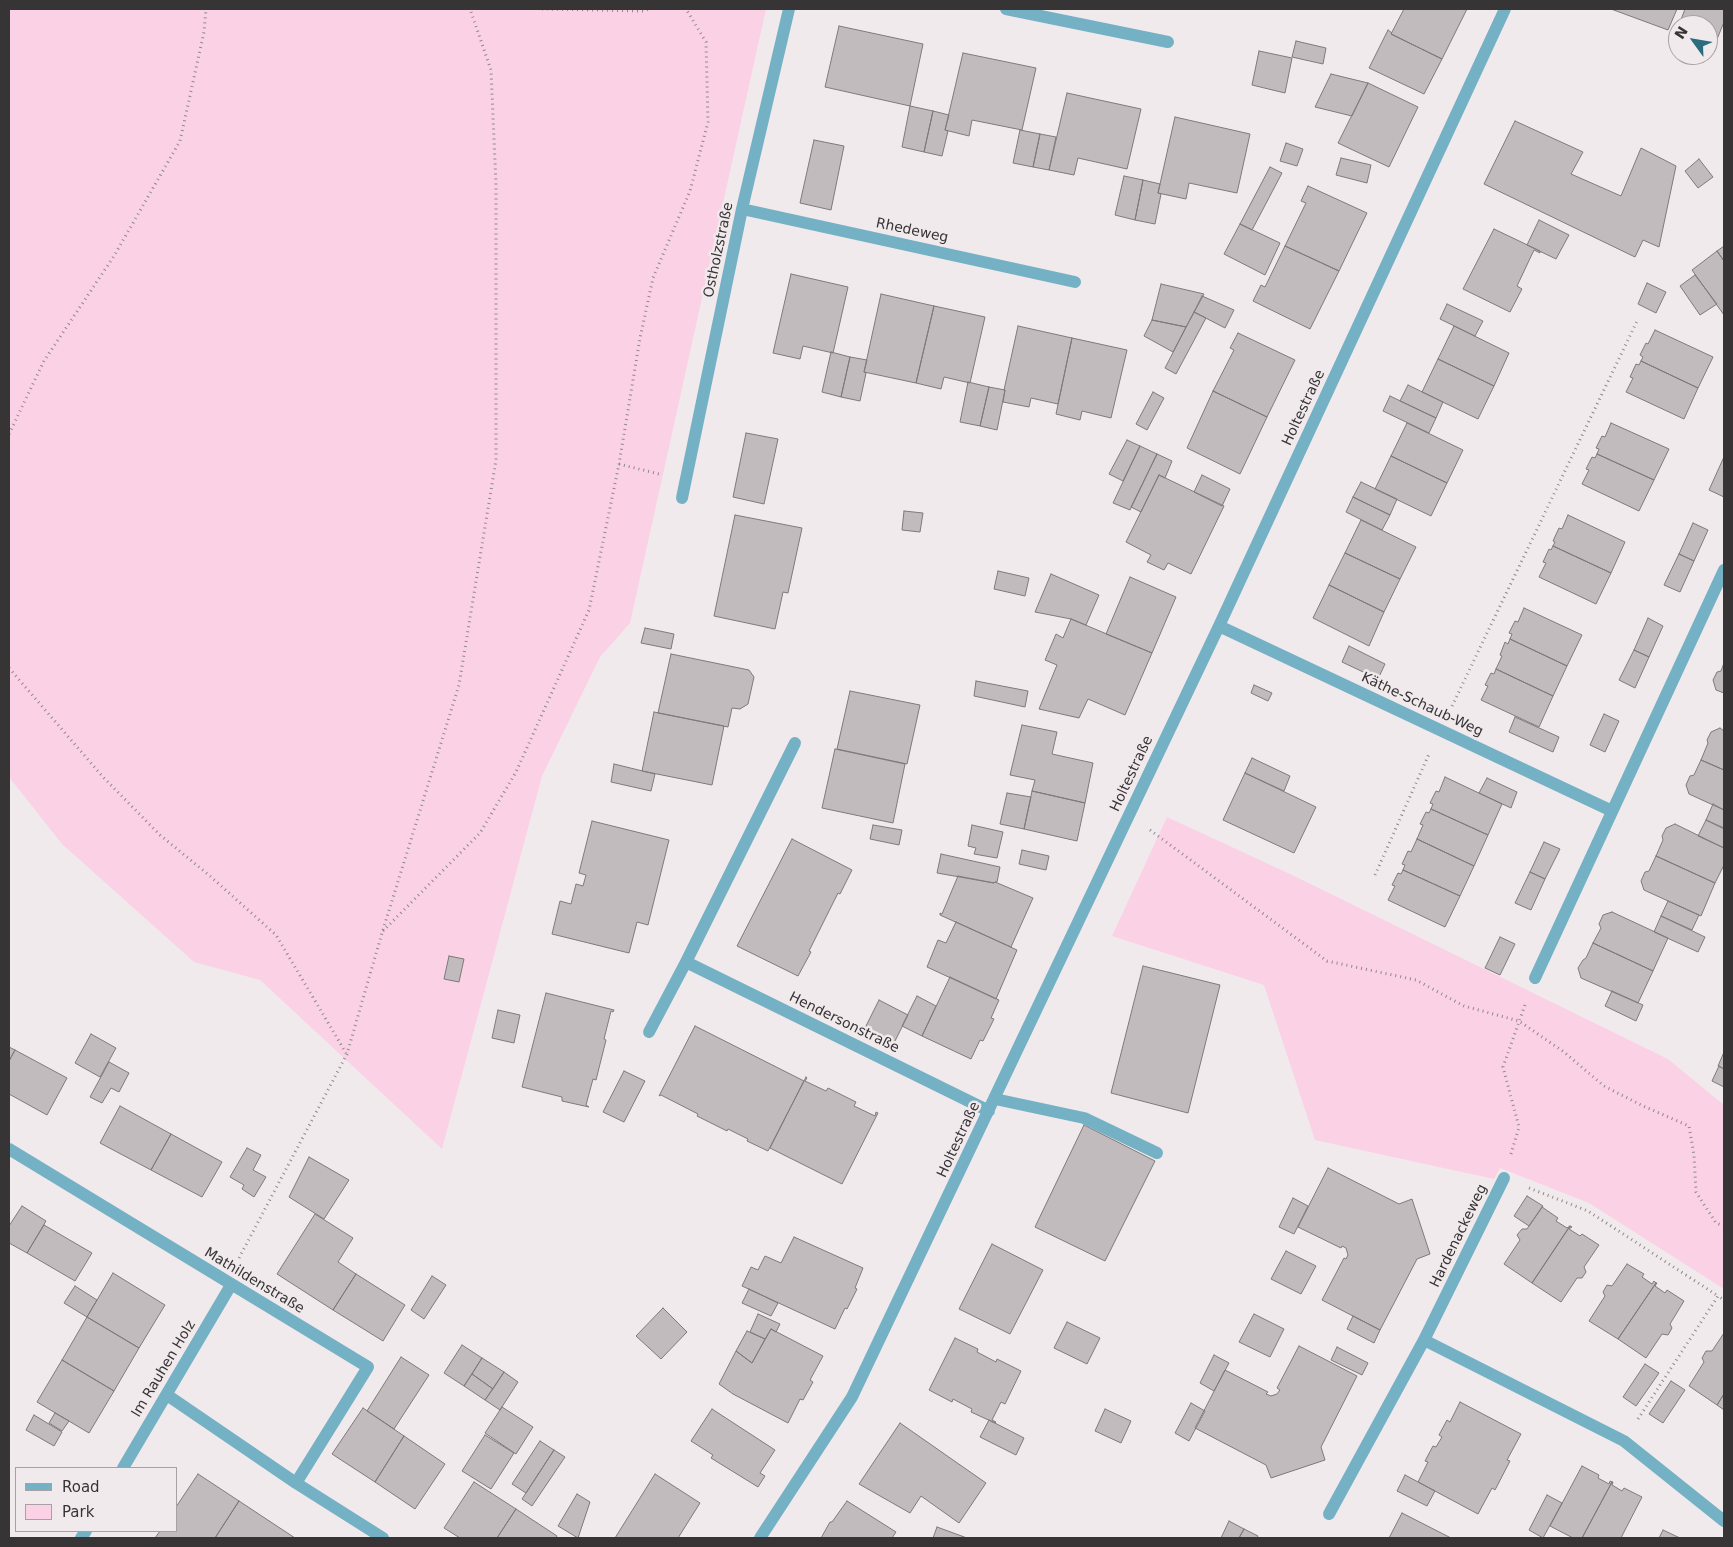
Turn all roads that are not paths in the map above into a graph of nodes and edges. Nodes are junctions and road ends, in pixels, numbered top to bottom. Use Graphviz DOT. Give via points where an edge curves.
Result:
graph roads {
  1 [pos="789,9"];
  2 [pos="1006,9"];
  3 [pos="1505,9"];
  4 [pos="1168,42"];
  5 [pos="742,209"];
  6 [pos="1075,282"];
  7 [pos="682,498"];
  8 [pos="1724,570"];
  9 [pos="1219,626"];
  10 [pos="795,743"];
  11 [pos="1612,811"];
  12 [pos="686,962"];
  13 [pos="1535,978"];
  14 [pos="649,1032"];
  15 [pos="995,1099"];
  16 [pos="989,1111"];
  17 [pos="9,1149"];
  18 [pos="1157,1153"];
  19 [pos="1504,1178"];
  20 [pos="229,1283"];
  21 [pos="1424,1340"];
  22 [pos="167,1395"];
  23 [pos="124,1467"];
  24 [pos="296,1482"];
  25 [pos="1329,1514"];
  26 [pos="1724,1521"];
  27 [pos="383,1538"];
  28 [pos="760,1538"];
  1 -- 5 [label="street, Ostholzstraße"];
  2 -- 4 [label="street"];
  3 -- 9 [label="street, Holtestraße"];
  5 -- 6 [label="street, Rhedeweg"];
  5 -- 7 [label="street, Ostholzstraße"];
  8 -- 11 [label="street"];
  9 -- 11 [label="street, Käthe-Schaub-Weg"];
  9 -- 15 [label="street, Holtestraße"];
  10 -- 12 [label="street"];
  11 -- 13 [label="street"];
  12 -- 14 [label="street"];
  12 -- 16 [label="street, Hendersonstraße"];
  15 -- 16 [label="street, Holtestraße"];
  15 -- 18 [label="street" via="1084,1118"];
  16 -- 28 [label="street, Holtestraße" via="852,1397"];
  17 -- 20 [label="street, Mathildenstraße"];
  19 -- 21 [label="street, Hardenackeweg"];
  20 -- 22 [label="street, Im Rauhen Holz"];
  20 -- 24 [label="street, Mathildenstraße" via="368,1367"];
  21 -- 25 [label="street, Hardenackeweg"];
  21 -- 26 [label="street" via="1624,1442"];
  22 -- 23 [label="street, Im Rauhen Holz"];
  22 -- 24 [label="street"];
  24 -- 27 [label="street"];
}
